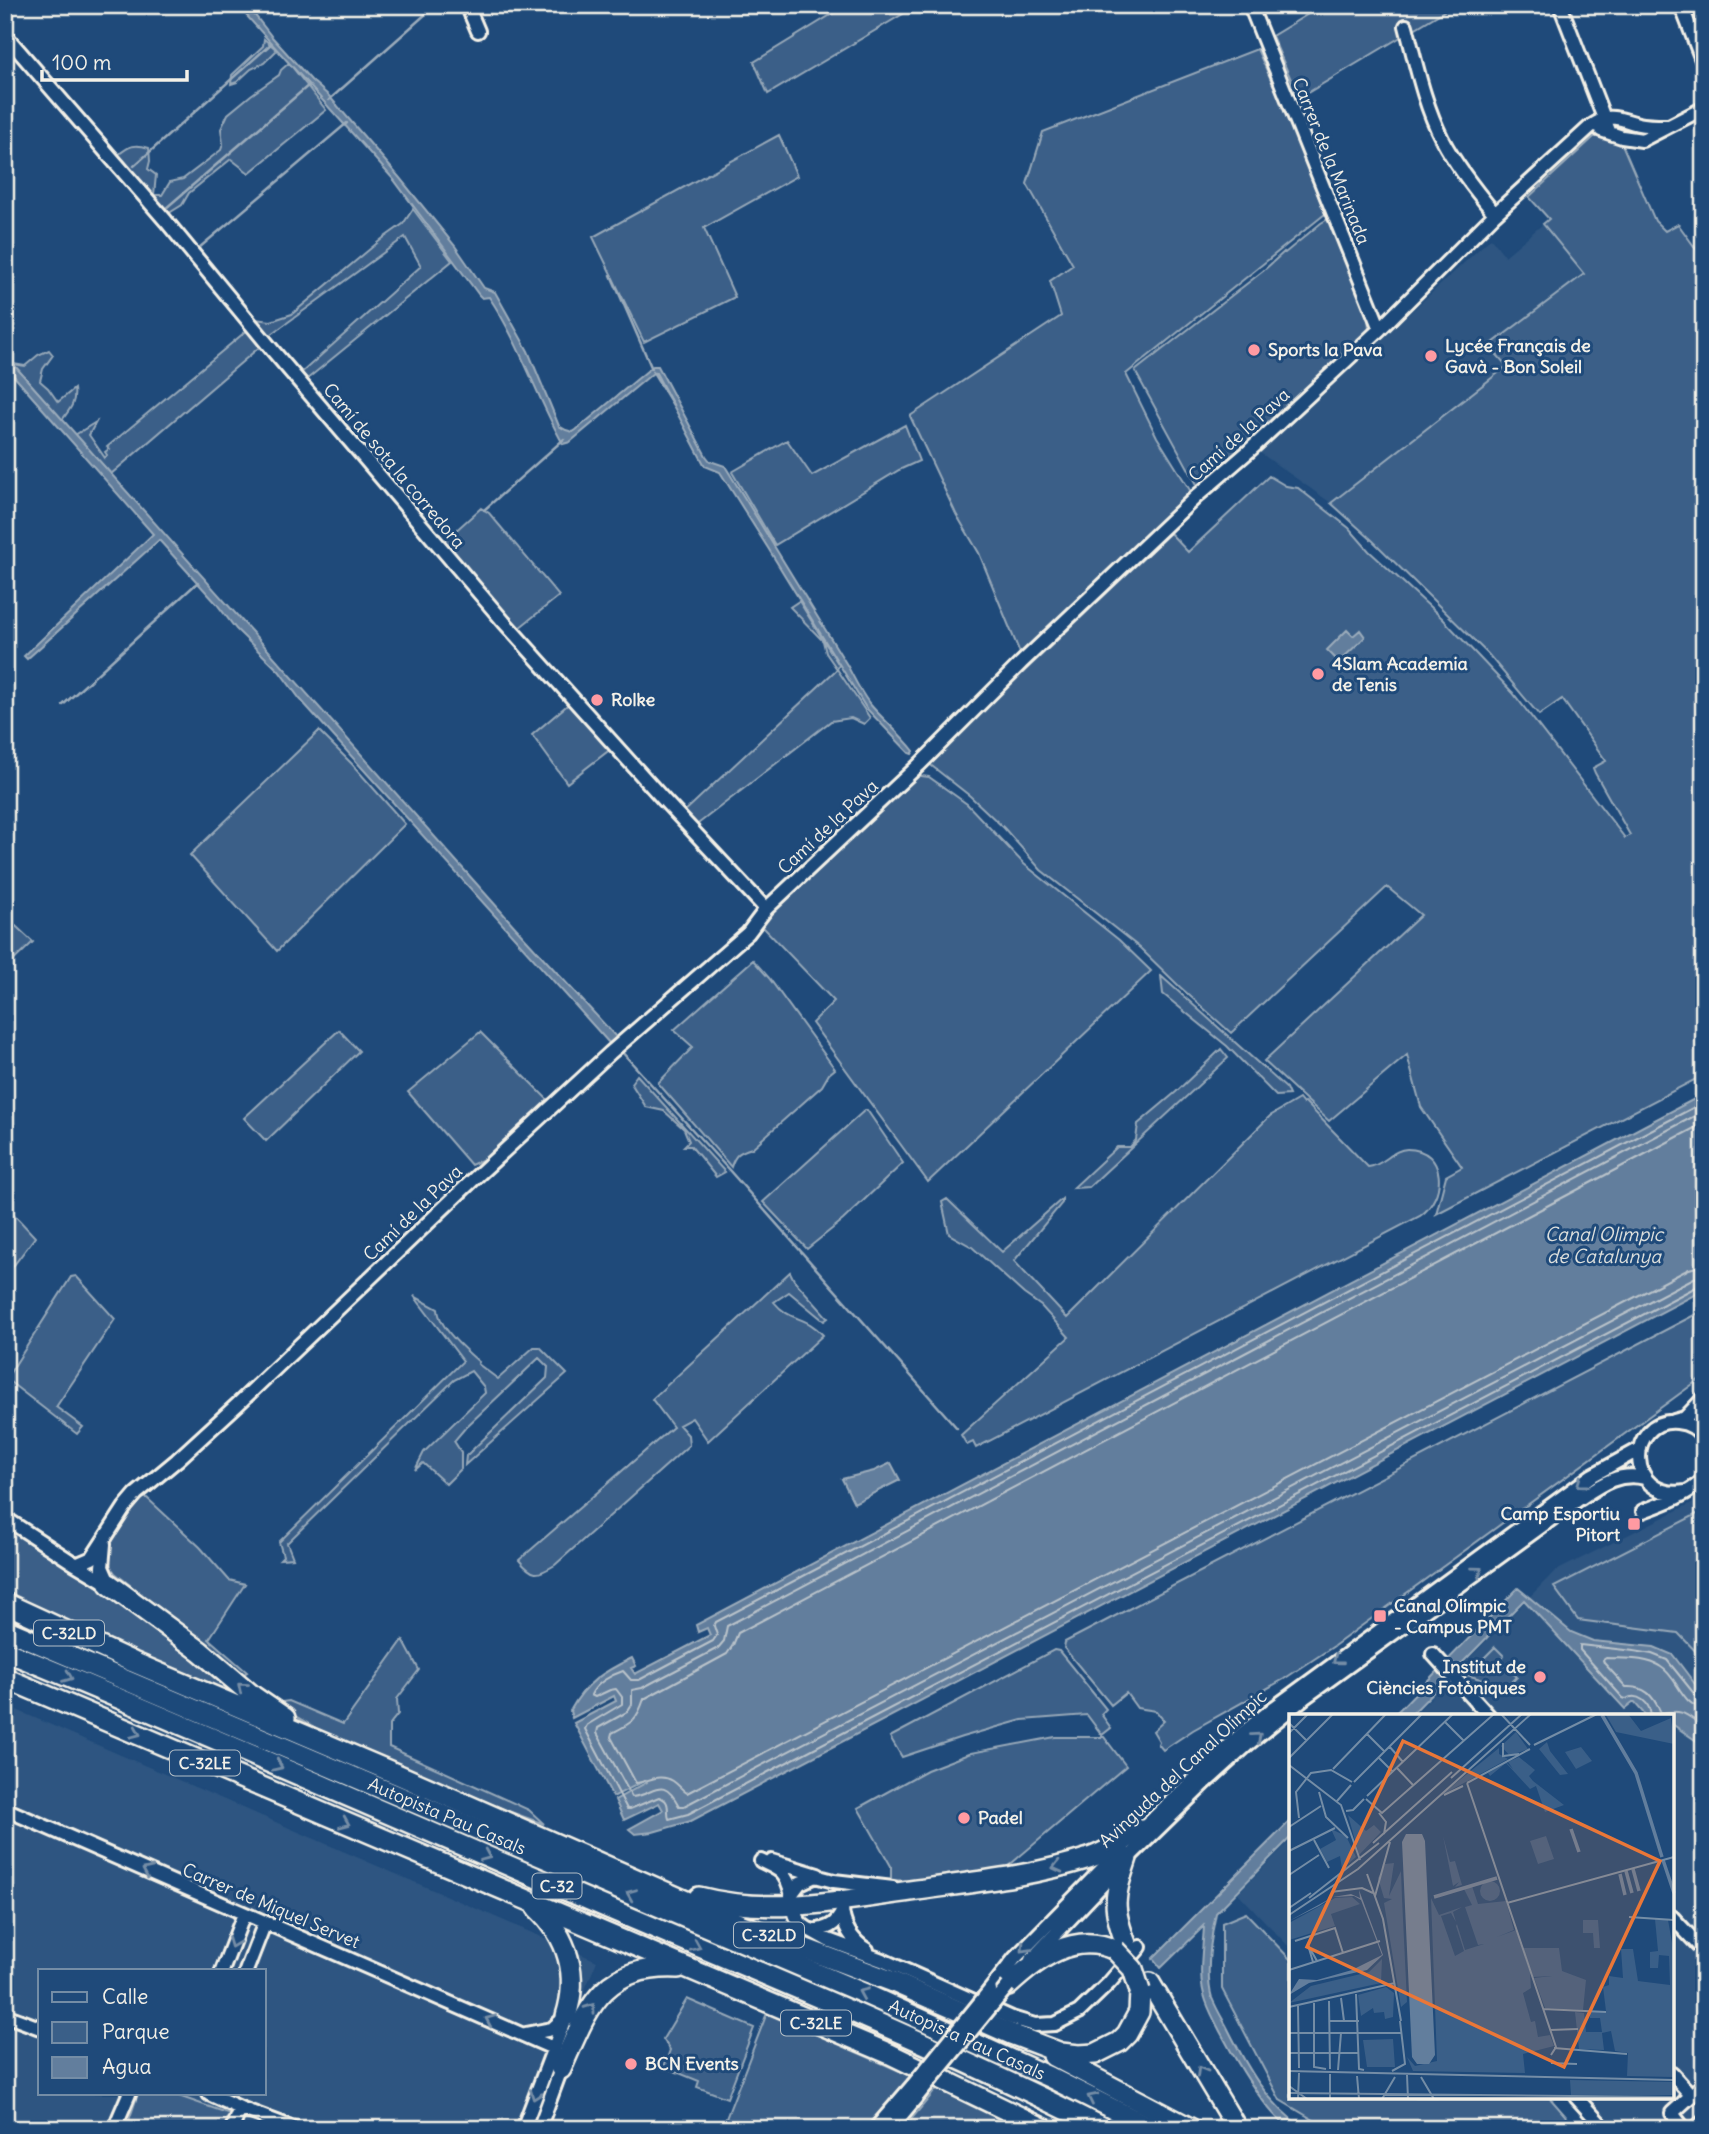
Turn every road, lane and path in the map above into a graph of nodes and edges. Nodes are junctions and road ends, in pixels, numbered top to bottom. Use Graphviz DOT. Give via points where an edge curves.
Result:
graph roads {
  1 [pos="467,5"];
  2 [pos="1250,5"];
  3 [pos="1560,5"];
  4 [pos="1681,5"];
  5 [pos="1406,26"];
  6 [pos="478,31"];
  7 [pos="5,35"];
  8 [pos="1704,65"];
  9 [pos="1704,108"];
  10 [pos="1607,125"];
  11 [pos="1495,214"];
  12 [pos="1380,330"];
  13 [pos="766,909"];
  14 [pos="1704,1398"];
  15 [pos="1674,1421"];
  16 [pos="1704,1439"];
  17 [pos="1640,1449"];
  18 [pos="1703,1481"];
  19 [pos="1648,1482"];
  20 [pos="1686,1492"];
  21 [pos="5,1518"];
  22 [pos="103,1542"];
  23 [pos="73,1562"];
  24 [pos="109,1584"];
  25 [pos="5,1603"];
  26 [pos="5,1615"];
  27 [pos="5,1629"];
  28 [pos="5,1651"];
  29 [pos="1436,1657"];
  30 [pos="5,1678"];
  31 [pos="155,1693"];
  32 [pos="1487,1714"];
  33 [pos="317,1740"];
  34 [pos="5,1809"];
  35 [pos="1141,1830"];
  36 [pos="1127,1858"];
  37 [pos="631,1876"];
  38 [pos="827,1879"];
  39 [pos="921,1889"];
  40 [pos="792,1900"];
  41 [pos="531,1902"];
  42 [pos="842,1906"];
  43 [pos="244,1914"];
  44 [pos="1674,1919"];
  45 [pos="265,1922"];
  46 [pos="812,1931"];
  47 [pos="1127,1948"];
  48 [pos="1704,1951"];
  49 [pos="882,1960"];
  50 [pos="223,1969"];
  51 [pos="247,1969"];
  52 [pos="690,1970"];
  53 [pos="1145,1987"];
  54 [pos="999,1988"];
  55 [pos="5,2015"];
  56 [pos="566,2016"];
  57 [pos="38,2027"];
  58 [pos="523,2034"];
  59 [pos="1011,2034"];
  60 [pos="553,2048"];
  61 [pos="561,2069"];
  62 [pos="1674,2076"];
  63 [pos="1704,2084"];
  64 [pos="916,2089"];
  65 [pos="1691,2095"];
  66 [pos="128,2096"];
  67 [pos="213,2096"];
  68 [pos="1578,2099"];
  69 [pos="240,2108"];
  70 [pos="1704,2121"];
  71 [pos="114,2129"];
  72 [pos="232,2129"];
  73 [pos="296,2129"];
  74 [pos="523,2129"];
  75 [pos="539,2129"];
  76 [pos="875,2129"];
  77 [pos="890,2129"];
  78 [pos="1045,2129"];
  79 [pos="1105,2129"];
  80 [pos="1153,2129"];
  81 [pos="1192,2129"];
  82 [pos="1237,2129"];
  83 [pos="1605,2129"];
  84 [pos="1684,2129"];
  85 [pos="1695,2129"];
  1 -- 6 [label="street"];
  2 -- 12 [label="street, Carrer de la Marinada"];
  3 -- 10 [label="street"];
  4 -- 8 [label="street"];
  5 -- 11 [label="street" via="1441,138"];
  7 -- 13 [label="street, Camí de sota la corredora" via="504,622"];
  9 -- 10 [label="street" via="1667,126 1646,126 1615,116"];
  10 -- 11 [label="street, Camí de la Pava" via="1590,127"];
  11 -- 12 [label="street, Camí de la Pava"];
  12 -- 13 [label="street, Camí de la Pava" via="1148,542"];
  13 -- 22 [label="street, Camí de la Pava" via="748,933 610,1053 238,1404 136,1494"];
  14 -- 15 [label="street" via="1685,1418"];
  15 -- 16 [label="street" via="1693,1427"];
  15 -- 17 [label="street" via="1646,1434"];
  17 -- 19 [label="street" via="1638,1461"];
  17 -- 35 [label="street, Avinguda del Canal Olímpic, one-way" via="1591,1476 1293,1693 1240,1735"];
  18 -- 20 [label="street"];
  19 -- 20 [label="street, Avinguda del Canal Olímpic" via="1664,1493"];
  19 -- 20 [label="street" via="1654,1498 1643,1511"];
  36 -- 19 [label="street, Avinguda del Canal Olímpic, one-way" via="1298,1703 1567,1507 1604,1482 1625,1476"];
  21 -- 23 [label="street"];
  22 -- 23 [label="street, Camí de la Pava" via="88,1561"];
  22 -- 24 [label="street" via="102,1567"];
  23 -- 24 [label="street"];
  33 -- 24 [label="highway, one-way"];
  25 -- 33 [label="highway, C-32LD"];
  26 -- 31 [label="highway"];
  27 -- 31 [label="highway, Autopista Pau Casals / C-32"];
  28 -- 79 [label="highway, Autopista Pau Casals / C-32, one-way" via="860,2016"];
  29 -- 32 [label="street"];
  30 -- 41 [label="highway, C-32LE, one-way"];
  80 -- 31 [label="highway, Autopista Pau Casals / C-32, one-way" via="863,1993"];
  33 -- 37 [label="highway, C-32LD"];
  43 -- 34 [label="street, Carrer de Miquel Servet, one-way"];
  35 -- 39 [label="highway, one-way" via="1092,1857 1056,1867"];
  35 -- 54 [label="street, Avinguda del Canal Olímpic, one-way" via="1015,1958"];
  36 -- 47 [label="highway" via="1115,1903"];
  36 -- 54 [label="street, Avinguda del Canal Olímpic"];
  37 -- 40 [label="highway" via="714,1901 752,1906"];
  37 -- 59 [label="highway, C-32LD"];
  38 -- 39 [label="street"];
  38 -- 40 [label="street" via="804,1880"];
  38 -- 40 [label="street" via="761,1861 785,1876"];
  38 -- 42 [label="street"];
  39 -- 42 [label="highway"];
  40 -- 42 [label="highway"];
  40 -- 46 [label="street" via="797,1920"];
  41 -- 52 [label="highway, C-32LE"];
  41 -- 56 [label="highway" via="563,1940 572,1968 572,1998"];
  42 -- 46 [label="street" via="834,1924"];
  42 -- 49 [label="street" via="853,1939"];
  43 -- 45 [label="street, Carrer de Miquel Servet"];
  43 -- 50 [label="street, one-way"];
  44 -- 48 [label="street"];
  45 -- 51 [label="street"];
  58 -- 45 [label="street, Carrer de Miquel Servet, one-way"];
  46 -- 49 [label="street"];
  47 -- 49 [label="street" via="1109,1983 1079,2012 1047,2025 1021,2021"];
  47 -- 53 [label="highway, bridge"];
  47 -- 54 [label="highway" via="1066,1947"];
  61 -- 52 [label="highway, one-way" via="586,2012 604,1990 634,1973"];
  52 -- 78 [label="highway, C-32LE" via="890,2054"];
  53 -- 59 [label="highway" via="1134,2024 1119,2042 1103,2051 1070,2054"];
  82 -- 53 [label="highway, one-way"];
  54 -- 64 [label="street, Avinguda del Canal Olímpic, bridge"];
  54 -- 64 [label="street, Avinguda del Canal Olímpic, bridge"];
  55 -- 57 [label="street"];
  56 -- 58 [label="street" via="552,2029"];
  56 -- 60 [label="street"];
  58 -- 60 [label="street, Carrer de Miquel Servet"];
  59 -- 81 [label="highway, C-32LD"];
  60 -- 61 [label="street"];
  60 -- 74 [label="street, one-way"];
  61 -- 75 [label="street"];
  62 -- 65 [label="street"];
  63 -- 65 [label="street"];
  64 -- 76 [label="street, Avinguda del Canal Olímpic"];
  64 -- 77 [label="street, Avinguda del Canal Olímpic"];
  65 -- 84 [label="street" via="1672,2113"];
  66 -- 71 [label="street"];
  67 -- 69 [label="street"];
  68 -- 83 [label="street"];
  69 -- 72 [label="street"];
  69 -- 73 [label="street"];
  70 -- 85 [label="street"];
}
